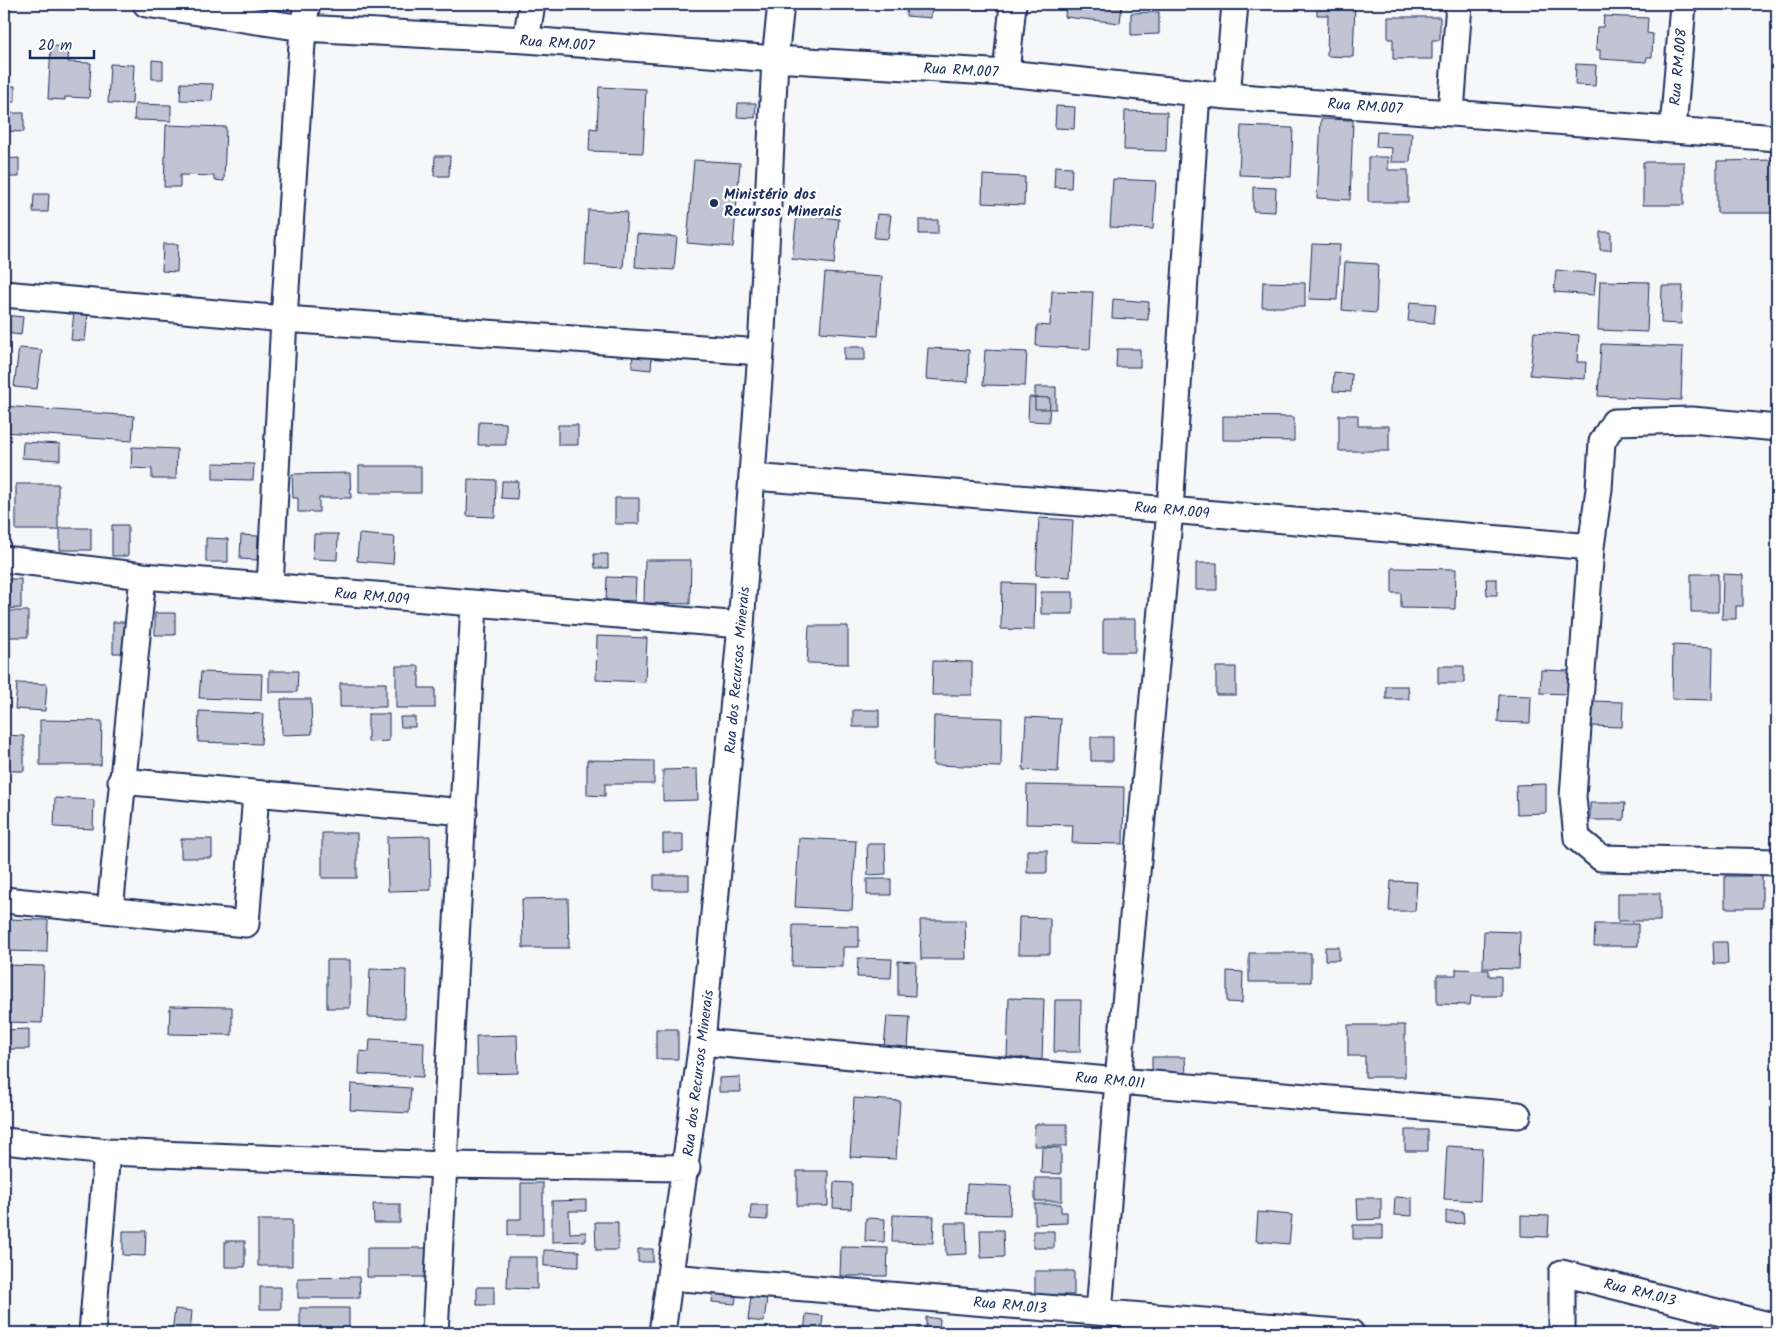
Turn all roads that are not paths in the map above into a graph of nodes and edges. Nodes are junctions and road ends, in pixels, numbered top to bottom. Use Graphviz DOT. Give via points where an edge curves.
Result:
graph roads {
  1 [pos="146,4"];
  2 [pos="307,4"];
  3 [pos="532,4"];
  4 [pos="781,4"];
  5 [pos="1013,4"];
  6 [pos="1234,4"];
  7 [pos="1459,4"];
  8 [pos="1684,4"];
  9 [pos="303,28"];
  10 [pos="526,40"];
  11 [pos="775,59"];
  12 [pos="1006,73"];
  13 [pos="1198,92"];
  14 [pos="1226,96"];
  15 [pos="1451,112"];
  16 [pos="1673,130"];
  17 [pos="1777,138"];
  18 [pos="4,294"];
  19 [pos="284,319"];
  20 [pos="761,352"];
  21 [pos="1777,428"];
  22 [pos="753,476"];
  23 [pos="1170,510"];
  24 [pos="1591,546"];
  25 [pos="4,559"];
  26 [pos="143,576"];
  27 [pos="270,587"];
  28 [pos="474,604"];
  29 [pos="741,625"];
  30 [pos="121,781"];
  31 [pos="256,794"];
  32 [pos="464,812"];
  33 [pos="1777,862"];
  34 [pos="4,900"];
  35 [pos="110,910"];
  36 [pos="702,1042"];
  37 [pos="1118,1081"];
  38 [pos="1518,1114"];
  39 [pos="4,1141"];
  40 [pos="107,1152"];
  41 [pos="445,1165"];
  42 [pos="686,1168"];
  43 [pos="670,1277"];
  44 [pos="1099,1312"];
  45 [pos="1777,1327"];
  46 [pos="92,1333"];
  47 [pos="435,1333"];
  48 [pos="662,1333"];
  49 [pos="1351,1333"];
  50 [pos="1562,1333"];
  1 -- 9 [label="street, Rua RM.007"];
  2 -- 9 [label="street"];
  3 -- 10 [label="street"];
  4 -- 11 [label="street, Rua dos Recursos Minerais"];
  5 -- 12 [label="street"];
  6 -- 14 [label="street"];
  7 -- 15 [label="street"];
  8 -- 16 [label="street, Rua RM.008"];
  9 -- 10 [label="street, Rua RM.007"];
  9 -- 19 [label="street"];
  10 -- 11 [label="street, Rua RM.007"];
  11 -- 12 [label="street, Rua RM.007"];
  11 -- 20 [label="street, Rua dos Recursos Minerais"];
  12 -- 13 [label="street, Rua RM.007"];
  13 -- 14 [label="street, Rua RM.007"];
  13 -- 23 [label="street"];
  14 -- 15 [label="street, Rua RM.007"];
  15 -- 16 [label="street, Rua RM.007"];
  16 -- 17 [label="street, Rua RM.007"];
  18 -- 19 [label="street"];
  19 -- 20 [label="street"];
  19 -- 27 [label="street"];
  20 -- 22 [label="street, Rua dos Recursos Minerais"];
  21 -- 24 [label="street" via="1692,420 1614,422 1602,442"];
  22 -- 23 [label="street, Rua RM.009"];
  22 -- 29 [label="street, Rua dos Recursos Minerais"];
  23 -- 24 [label="street, Rua RM.009"];
  23 -- 37 [label="street"];
  24 -- 33 [label="street" via="1573,798 1577,838 1601,858"];
  25 -- 26 [label="street, Rua RM.009"];
  26 -- 27 [label="street, Rua RM.009"];
  26 -- 30 [label="street"];
  27 -- 28 [label="street, Rua RM.009"];
  28 -- 29 [label="street, Rua RM.009"];
  28 -- 32 [label="street"];
  29 -- 36 [label="street, Rua dos Recursos Minerais"];
  30 -- 31 [label="street"];
  30 -- 35 [label="street"];
  31 -- 32 [label="street"];
  31 -- 35 [label="street" via="246,924"];
  32 -- 41 [label="street"];
  34 -- 35 [label="street"];
  36 -- 37 [label="street, Rua RM.011"];
  36 -- 42 [label="street, Rua dos Recursos Minerais"];
  37 -- 38 [label="street, Rua RM.011"];
  37 -- 44 [label="street"];
  39 -- 40 [label="street"];
  40 -- 41 [label="street"];
  40 -- 46 [label="street"];
  41 -- 42 [label="street"];
  41 -- 47 [label="street"];
  42 -- 43 [label="street, Rua dos Recursos Minerais"];
  43 -- 44 [label="street, Rua RM.013"];
  43 -- 48 [label="street, Rua dos Recursos Minerais"];
  44 -- 49 [label="street, Rua RM.013"];
  45 -- 50 [label="street, Rua RM.013" via="1562,1273"];
}
